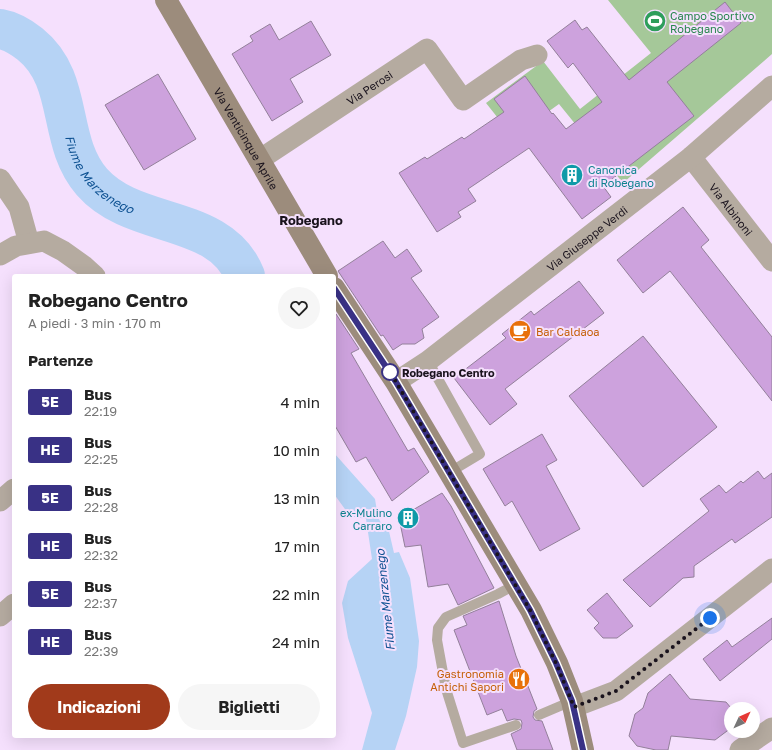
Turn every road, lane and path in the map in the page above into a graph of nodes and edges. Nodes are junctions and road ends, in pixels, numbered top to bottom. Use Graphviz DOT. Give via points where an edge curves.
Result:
graph roads {
  1 [pos="166,0"];
  2 [pos="537,55"];
  3 [pos="772,86"];
  4 [pos="691,157"];
  5 [pos="259,160"];
  6 [pos="0,179"];
  7 [pos="29,243"];
  8 [pos="0,255"];
  9 [pos="771,259"];
  10 [pos="93,274"];
  11 [pos="326,274"];
  12 [pos="336,294"];
  13 [pos="428,361"];
  14 [pos="396,382"];
  15 [pos="450,472"];
  16 [pos="772,569"];
  17 [pos="515,584"];
  18 [pos="12,606"];
  19 [pos="0,616"];
  20 [pos="573,704"];
  21 [pos="539,715"];
  22 [pos="516,725"];
  23 [pos="772,728"];
  24 [pos="583,750"];
  25 [pos="740,750"];
  1 -- 5 [label="main road, Via Venticinque Aprile"];
  2 -- 5 [label="street, Via Perosi" via="521,60 463,100 427,49"];
  3 -- 4 [label="street, Via Giuseppe Verdi"];
  4 -- 9 [label="street, Via Albinoni"];
  4 -- 13 [label="street, Via Giuseppe Verdi"];
  5 -- 11 [label="main road, Via Venticinque Aprile"];
  6 -- 7 [label="street" via="19,207"];
  7 -- 8 [label="street" via="16,246"];
  7 -- 10 [label="street" via="44,241 63,251"];
  12 -- 14 [label="main road"];
  13 -- 14 [label="street, Via Giuseppe Verdi"];
  13 -- 15 [label="lane" via="480,454"];
  14 -- 15 [label="main road"];
  15 -- 17 [label="main road"];
  16 -- 20 [label="street" via="616,691"];
  17 -- 20 [label="main road" via="546,639"];
  17 -- 22 [label="lane" via="446,617 438,628 437,640 446,689 463,743"];
  18 -- 19 [label="street"];
  20 -- 21 [label="lane"];
  20 -- 24 [label="main road"];
  23 -- 25 [label="street"];
}
